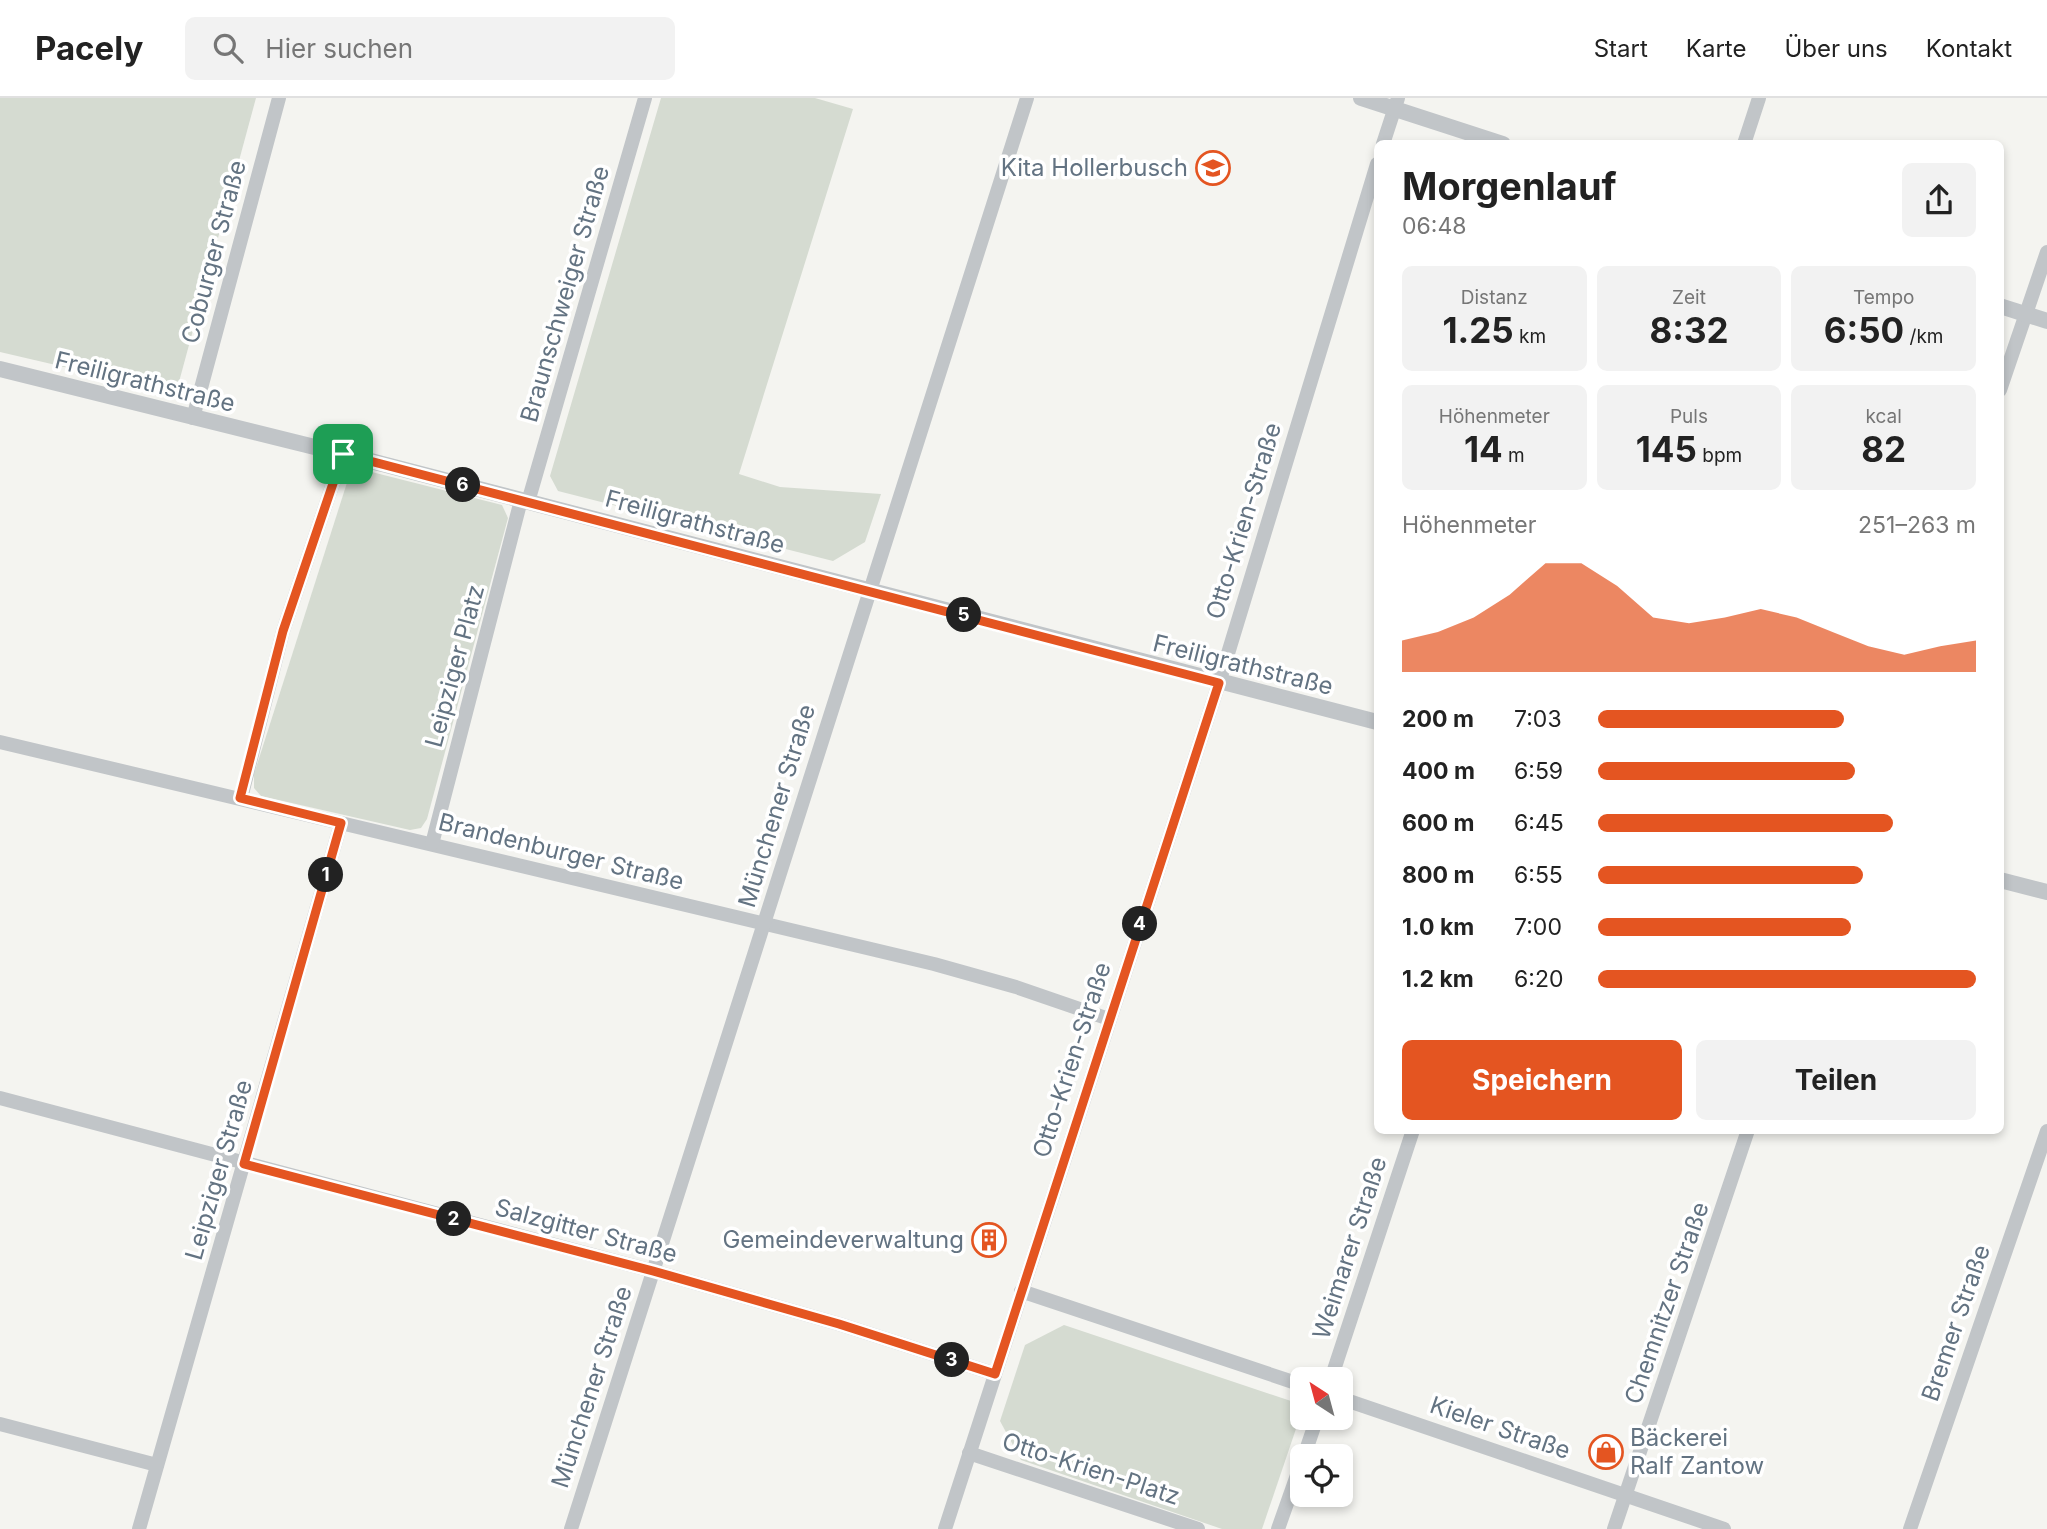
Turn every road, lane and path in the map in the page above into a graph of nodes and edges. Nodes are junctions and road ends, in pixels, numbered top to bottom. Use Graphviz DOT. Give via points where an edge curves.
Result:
graph roads {
  1 [pos="279,98"];
  2 [pos="645,98"];
  3 [pos="1027,98"];
  4 [pos="1361,98"];
  5 [pos="1759,98"];
  6 [pos="1396,103"];
  7 [pos="1384,140"];
  8 [pos="1493,140"];
  9 [pos="1745,140"];
  10 [pos="1374,174"];
  11 [pos="2047,252"];
  12 [pos="2004,307"];
  13 [pos="2026,314"];
  14 [pos="2047,321"];
  15 [pos="0,369"];
  16 [pos="2004,378"];
  17 [pos="193,418"];
  18 [pos="343,454"];
  19 [pos="525,501"];
  20 [pos="870,591"];
  21 [pos="1219,683"];
  22 [pos="1374,721"];
  23 [pos="0,742"];
  24 [pos="240,798"];
  25 [pos="341,823"];
  26 [pos="432,844"];
  27 [pos="2004,881"];
  28 [pos="2047,892"];
  29 [pos="764,925"];
  30 [pos="1109,1019"];
  31 [pos="0,1098"];
  32 [pos="2047,1131"];
  33 [pos="1412,1134"];
  34 [pos="1747,1134"];
  35 [pos="244,1164"];
  36 [pos="653,1271"];
  37 [pos="1021,1291"];
  38 [pos="1335,1367"];
  39 [pos="995,1374"];
  40 [pos="1290,1381"];
  41 [pos="1353,1402"];
  42 [pos="0,1424"];
  43 [pos="969,1453"];
  44 [pos="158,1465"];
  45 [pos="1626,1494"];
  46 [pos="1290,1495"];
  47 [pos="139,1529"];
  48 [pos="571,1529"];
  49 [pos="945,1529"];
  50 [pos="1198,1529"];
  51 [pos="1278,1529"];
  52 [pos="1614,1529"];
  53 [pos="1724,1529"];
  54 [pos="1910,1529"];
  1 -- 17 [label="street, Coburger Straße"];
  2 -- 19 [label="street, Braunschweiger Straße"];
  3 -- 20 [label="street, Münchener Straße"];
  4 -- 6 [label="street"];
  5 -- 9 [label="street"];
  6 -- 7 [label="street"];
  6 -- 8 [label="street"];
  10 -- 21 [label="street, Otto-Krien-Straße"];
  11 -- 13 [label="street"];
  12 -- 13 [label="street"];
  13 -- 14 [label="street"];
  13 -- 16 [label="street"];
  15 -- 17 [label="street, Freiligrathstraße"];
  17 -- 18 [label="street, Freiligrathstraße"];
  18 -- 19 [label="street, Freiligrathstraße"];
  18 -- 24 [label="street" via="283,631"];
  19 -- 20 [label="street, Freiligrathstraße"];
  19 -- 26 [label="street, Leipziger Platz"];
  20 -- 21 [label="street, Freiligrathstraße"];
  20 -- 29 [label="street, Münchener Straße"];
  21 -- 22 [label="street, Freiligrathstraße"];
  21 -- 30 [label="street, Otto-Krien-Straße"];
  23 -- 24 [label="street, Brandenburger Straße"];
  24 -- 25 [label="street, Brandenburger Straße"];
  25 -- 26 [label="street, Brandenburger Straße"];
  25 -- 35 [label="street, Leipziger Straße"];
  26 -- 29 [label="street, Brandenburger Straße"];
  27 -- 28 [label="street"];
  29 -- 30 [label="street, Brandenburger Straße" via="934,964"];
  29 -- 36 [label="street, Münchener Straße"];
  30 -- 37 [label="street, Otto-Krien-Straße"];
  31 -- 35 [label="street, Salzgitter Straße"];
  32 -- 54 [label="street, Bremer Straße"];
  33 -- 38 [label="street, Weimarer Straße"];
  34 -- 45 [label="street, Chemnitzer Straße"];
  35 -- 36 [label="street, Salzgitter Straße"];
  35 -- 44 [label="street, Leipziger Straße"];
  36 -- 39 [label="street, Salzgitter Straße"];
  36 -- 48 [label="street, Münchener Straße"];
  37 -- 39 [label="street, Otto-Krien-Straße"];
  37 -- 40 [label="street"];
  39 -- 43 [label="street, Otto-Krien-Straße"];
  41 -- 45 [label="street, Kieler Straße"];
  42 -- 44 [label="street"];
  43 -- 49 [label="street, Otto-Krien-Straße"];
  43 -- 50 [label="street, Otto-Krien-Platz"];
  44 -- 47 [label="street, Leipziger Straße"];
  45 -- 52 [label="street, Chemnitzer Straße"];
  45 -- 53 [label="street, Kieler Straße"];
  46 -- 51 [label="street"];
}
